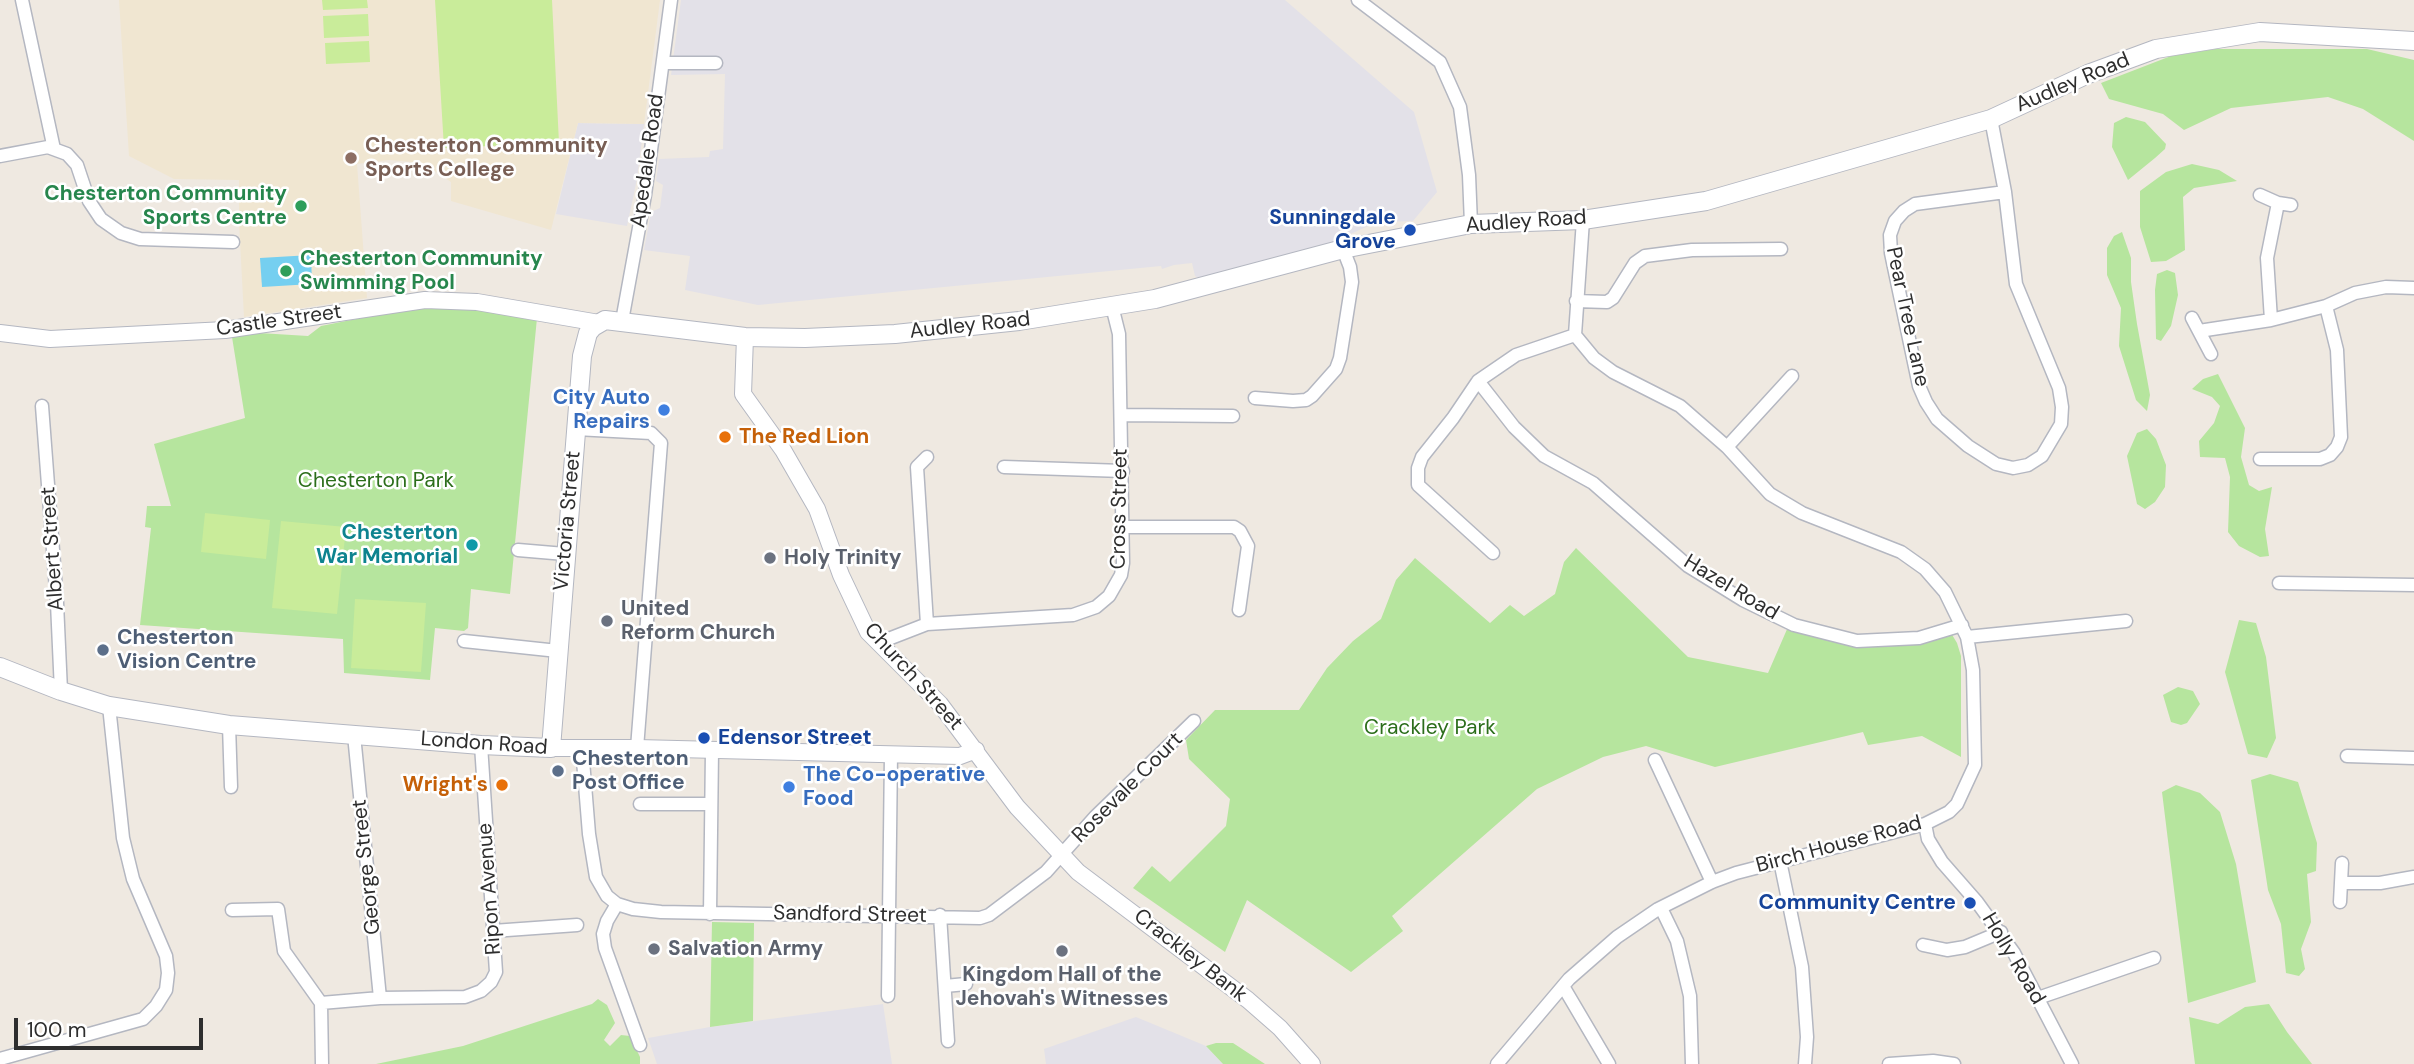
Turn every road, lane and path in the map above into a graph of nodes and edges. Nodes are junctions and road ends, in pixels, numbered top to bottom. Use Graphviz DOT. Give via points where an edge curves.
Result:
graph roads {
  1 [pos="22,0"];
  2 [pos="671,0"];
  3 [pos="1358,0"];
  4 [pos="2414,41"];
  5 [pos="663,63"];
  6 [pos="716,63"];
  7 [pos="1991,119"];
  8 [pos="54,149"];
  9 [pos="0,156"];
  10 [pos="2005,192"];
  11 [pos="2260,195"];
  12 [pos="1583,220"];
  13 [pos="1471,224"];
  14 [pos="233,242"];
  15 [pos="1343,248"];
  16 [pos="1781,249"];
  17 [pos="2414,288"];
  18 [pos="1576,301"];
  19 [pos="1112,306"];
  20 [pos="2326,306"];
  21 [pos="2192,318"];
  22 [pos="2271,320"];
  23 [pos="622,321"];
  24 [pos="598,323"];
  25 [pos="2199,331"];
  26 [pos="0,333"];
  27 [pos="1575,335"];
  28 [pos="745,337"];
  29 [pos="2211,354"];
  30 [pos="1792,376"];
  31 [pos="1478,381"];
  32 [pos="1255,398"];
  33 [pos="42,406"];
  34 [pos="1121,415"];
  35 [pos="1233,416"];
  36 [pos="576,429"];
  37 [pos="1727,447"];
  38 [pos="927,457"];
  39 [pos="2259,458"];
  40 [pos="1004,467"];
  41 [pos="1123,471"];
  42 [pos="1123,527"];
  43 [pos="518,550"];
  44 [pos="1493,553"];
  45 [pos="565,554"];
  46 [pos="2278,583"];
  47 [pos="2414,585"];
  48 [pos="1239,610"];
  49 [pos="2126,621"];
  50 [pos="927,624"];
  51 [pos="1965,631"];
  52 [pos="464,641"];
  53 [pos="878,643"];
  54 [pos="558,651"];
  55 [pos="0,667"];
  56 [pos="61,691"];
  57 [pos="109,706"];
  58 [pos="1194,721"];
  59 [pos="229,725"];
  60 [pos="354,735"];
  61 [pos="481,745"];
  62 [pos="551,748"];
  63 [pos="582,748"];
  64 [pos="637,748"];
  65 [pos="712,750"];
  66 [pos="976,750"];
  67 [pos="891,754"];
  68 [pos="2347,756"];
  69 [pos="2414,758"];
  70 [pos="1655,760"];
  71 [pos="231,787"];
  72 [pos="712,803"];
  73 [pos="640,804"];
  74 [pos="1925,824"];
  75 [pos="1062,855"];
  76 [pos="1780,861"];
  77 [pos="2342,863"];
  78 [pos="2414,877"];
  79 [pos="1712,882"];
  80 [pos="2341,883"];
  81 [pos="2340,902"];
  82 [pos="617,904"];
  83 [pos="1661,908"];
  84 [pos="232,910"];
  85 [pos="710,914"];
  86 [pos="889,915"];
  87 [pos="940,915"];
  88 [pos="577,925"];
  89 [pos="493,931"];
  90 [pos="2001,932"];
  91 [pos="1923,945"];
  92 [pos="2154,958"];
  93 [pos="966,984"];
  94 [pos="1563,985"];
  95 [pos="945,986"];
  96 [pos="888,996"];
  97 [pos="380,998"];
  98 [pos="2038,998"];
  99 [pos="321,1003"];
  100 [pos="948,1041"];
  101 [pos="640,1045"];
  102 [pos="0,1059"];
  103 [pos="322,1064"];
  104 [pos="1312,1064"];
  105 [pos="1497,1064"];
  106 [pos="1609,1064"];
  107 [pos="1692,1064"];
  108 [pos="1805,1064"];
  109 [pos="1889,1064"];
  110 [pos="1954,1064"];
  111 [pos="2072,1064"];
  1 -- 8 [label="street"];
  2 -- 5 [label="street, Apedale Road"];
  3 -- 13 [label="street" via="1440,62 1460,107"];
  4 -- 7 [label="main road, Audley Road" via="2260,32 2156,49 2088,74"];
  5 -- 6 [label="street"];
  5 -- 23 [label="street, Apedale Road"];
  7 -- 10 [label="street, Pear Tree Lane"];
  7 -- 12 [label="main road, Audley Road" via="1706,201"];
  8 -- 9 [label="street"];
  8 -- 14 [label="street" via="68,154 77,165 89,201 101,219 121,233 140,239"];
  10 -- 10 [label="street, Pear Tree Lane" via="2016,284 2059,388 2062,407 2061,424 2042,456 2013,468 1996,464 1968,446 1937,419 1926,402 1890,245 1895,220 1915,204"];
  11 -- 22 [label="street" via="2285,204 2267,258"];
  12 -- 13 [label="main road, Audley Road"];
  12 -- 18 [label="street"];
  13 -- 15 [label="main road, Audley Road"];
  15 -- 19 [label="main road, Audley Road" via="1190,291"];
  15 -- 32 [label="street" via="1352,282 1336,369 1306,400"];
  16 -- 18 [label="street" via="1692,250 1645,256 1635,263 1614,299"];
  17 -- 20 [label="street" via="2355,293"];
  18 -- 27 [label="street"];
  19 -- 28 [label="main road, Audley Road" via="895,334"];
  19 -- 34 [label="street, Cross Street" via="1119,334"];
  20 -- 22 [label="street"];
  20 -- 39 [label="street" via="2337,350 2341,437 2337,447 2320,459"];
  21 -- 25 [label="street"];
  22 -- 25 [label="street"];
  23 -- 24 [label="main road"];
  23 -- 28 [label="main road, Audley Road"];
  24 -- 26 [label="street, Castle Street" via="477,302 425,300 225,330 50,339"];
  24 -- 36 [label="main road, Victoria Street" via="585,342"];
  25 -- 29 [label="street"];
  27 -- 31 [label="street" via="1516,355"];
  27 -- 37 [label="street, Birch House Road" via="1594,358 1680,407"];
  28 -- 53 [label="street, Church Street" via="743,394 817,509 859,618"];
  30 -- 37 [label="street"];
  31 -- 44 [label="street" via="1422,457 1418,485"];
  31 -- 51 [label="street, Hazel Road" via="1544,456 1593,483 1688,566 1743,600 1794,625 1857,641"];
  33 -- 56 [label="street, Albert Street"];
  34 -- 35 [label="street"];
  34 -- 41 [label="street, Cross Street"];
  36 -- 45 [label="main road, Victoria Street"];
  36 -- 64 [label="street" via="651,433 661,443"];
  37 -- 51 [label="street, Birch House Road" via="1770,494 1802,513 1901,552 1925,569 1945,592"];
  38 -- 50 [label="street" via="917,467"];
  40 -- 41 [label="street"];
  41 -- 42 [label="street, Cross Street"];
  42 -- 48 [label="street" via="1234,527 1240,531 1248,546"];
  42 -- 50 [label="street, Cross Street" via="1121,575 1096,607 1073,615"];
  43 -- 45 [label="street"];
  45 -- 54 [label="main road, Victoria Street"];
  46 -- 47 [label="street"];
  49 -- 51 [label="street, Hazel Road"];
  50 -- 53 [label="street, Cross Street"];
  51 -- 74 [label="street, Birch House Road" via="1973,670 1975,765 1957,804"];
  52 -- 54 [label="street"];
  53 -- 66 [label="street, Church Street" via="940,704"];
  54 -- 62 [label="main road, Victoria Street"];
  55 -- 56 [label="main road, London Road"];
  56 -- 57 [label="main road, London Road"];
  57 -- 59 [label="main road, London Road"];
  57 -- 102 [label="street" via="123,838 133,880 166,956 166,990 143,1019"];
  58 -- 75 [label="street, Rosevale Court" via="1112,799"];
  59 -- 60 [label="main road, London Road"];
  59 -- 71 [label="street"];
  60 -- 61 [label="main road, London Road"];
  60 -- 97 [label="street, George Street"];
  61 -- 62 [label="main road, London Road"];
  61 -- 89 [label="street, Ripon Avenue"];
  62 -- 63 [label="street, London Road"];
  63 -- 64 [label="street, London Road"];
  63 -- 82 [label="street" via="596,877"];
  64 -- 65 [label="street, London Road"];
  65 -- 67 [label="street, London Road"];
  65 -- 72 [label="street"];
  66 -- 67 [label="street, London Road" via="960,756"];
  66 -- 75 [label="street, Church Street" via="1017,807"];
  67 -- 86 [label="street"];
  68 -- 69 [label="street"];
  70 -- 79 [label="street"];
  72 -- 73 [label="street"];
  72 -- 85 [label="street"];
  74 -- 76 [label="street, Birch House Road"];
  74 -- 90 [label="street, Holly Road" via="1942,862"];
  75 -- 87 [label="street, Sandford Street" via="1046,873 989,915"];
  75 -- 104 [label="street, Crackley Bank" via="1248,1000"];
  76 -- 79 [label="street, Birch House Road"];
  76 -- 108 [label="street" via="1802,967"];
  77 -- 80 [label="street"];
  78 -- 80 [label="street"];
  79 -- 83 [label="street, Birch House Road"];
  80 -- 81 [label="street"];
  82 -- 85 [label="street, Sandford Street"];
  82 -- 101 [label="street" via="603,934 605,948"];
  83 -- 94 [label="street, Birch House Road" via="1617,937"];
  83 -- 107 [label="street" via="1677,941 1690,996"];
  84 -- 99 [label="street" via="278,909 284,951"];
  85 -- 86 [label="street, Sandford Street"];
  86 -- 87 [label="street, Sandford Street"];
  86 -- 96 [label="street"];
  87 -- 95 [label="street"];
  88 -- 89 [label="street"];
  89 -- 97 [label="street, Ripon Avenue" via="496,972 481,991 465,997"];
  90 -- 91 [label="street" via="1947,950"];
  90 -- 98 [label="street, Holly Road"];
  92 -- 98 [label="street"];
  93 -- 95 [label="street"];
  94 -- 105 [label="street, Birch House Road"];
  94 -- 106 [label="street"];
  95 -- 100 [label="street"];
  97 -- 99 [label="street, Ripon Avenue"];
  98 -- 111 [label="street, Holly Road"];
  99 -- 103 [label="street"];
  109 -- 110 [label="street"];
}
